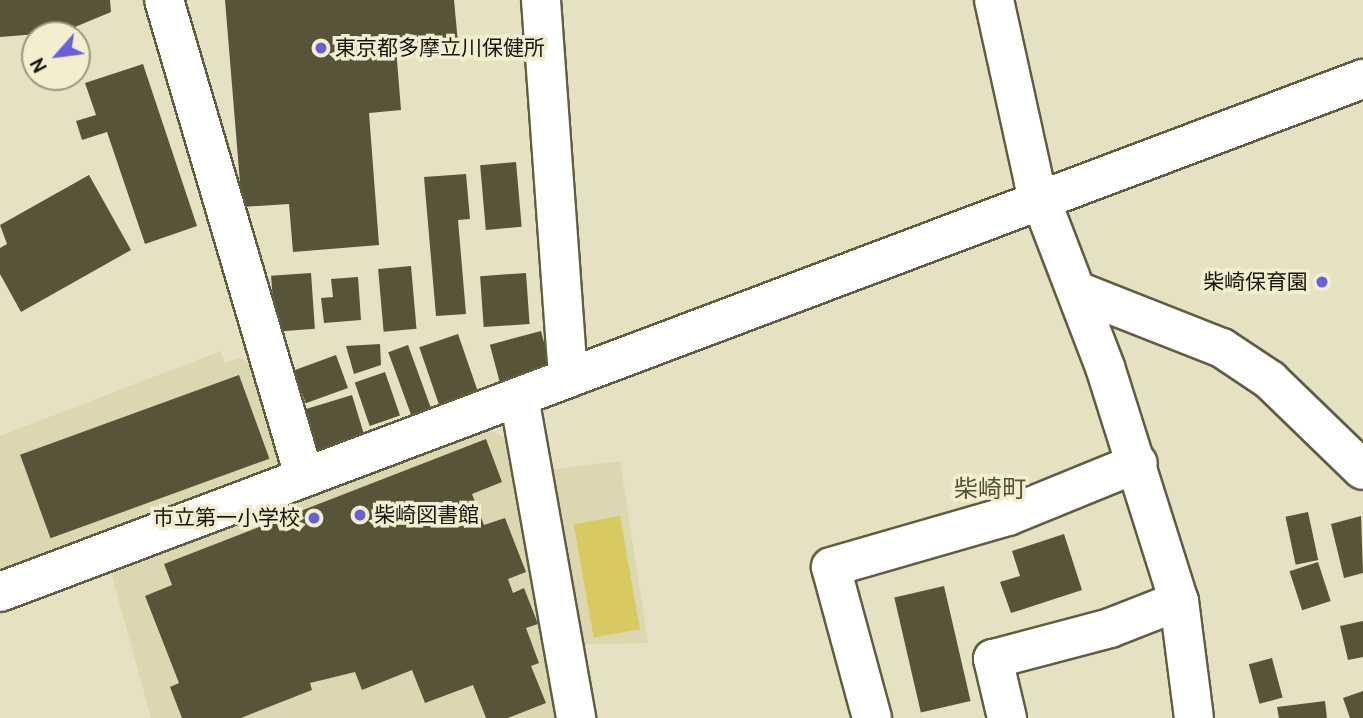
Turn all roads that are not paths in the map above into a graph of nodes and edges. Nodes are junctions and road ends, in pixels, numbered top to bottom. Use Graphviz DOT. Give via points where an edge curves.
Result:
graph roads {
  1 [pos="164,0"];
  2 [pos="541,0"];
  3 [pos="994,0"];
  4 [pos="1363,79"];
  5 [pos="1041,200"];
  6 [pos="1077,292"];
  7 [pos="568,377"];
  8 [pos="519,397"];
  9 [pos="1138,463"];
  10 [pos="1363,470"];
  11 [pos="304,476"];
  12 [pos="0,592"];
  13 [pos="1179,601"];
  14 [pos="576,718"];
  15 [pos="872,718"];
  16 [pos="1007,718"];
  17 [pos="1194,718"];
  1 -- 11 [label="street"];
  2 -- 7 [label="street"];
  3 -- 5 [label="street"];
  4 -- 5 [label="street"];
  5 -- 6 [label="street"];
  5 -- 7 [label="street"];
  6 -- 9 [label="street"];
  6 -- 10 [label="street" via="1223,348 1270,380"];
  7 -- 8 [label="street"];
  8 -- 11 [label="street"];
  8 -- 14 [label="street"];
  9 -- 13 [label="street"];
  9 -- 15 [label="street" via="1008,516 831,567"];
  11 -- 12 [label="street"];
  13 -- 16 [label="street" via="1110,628 993,659"];
  13 -- 17 [label="street"];
}
